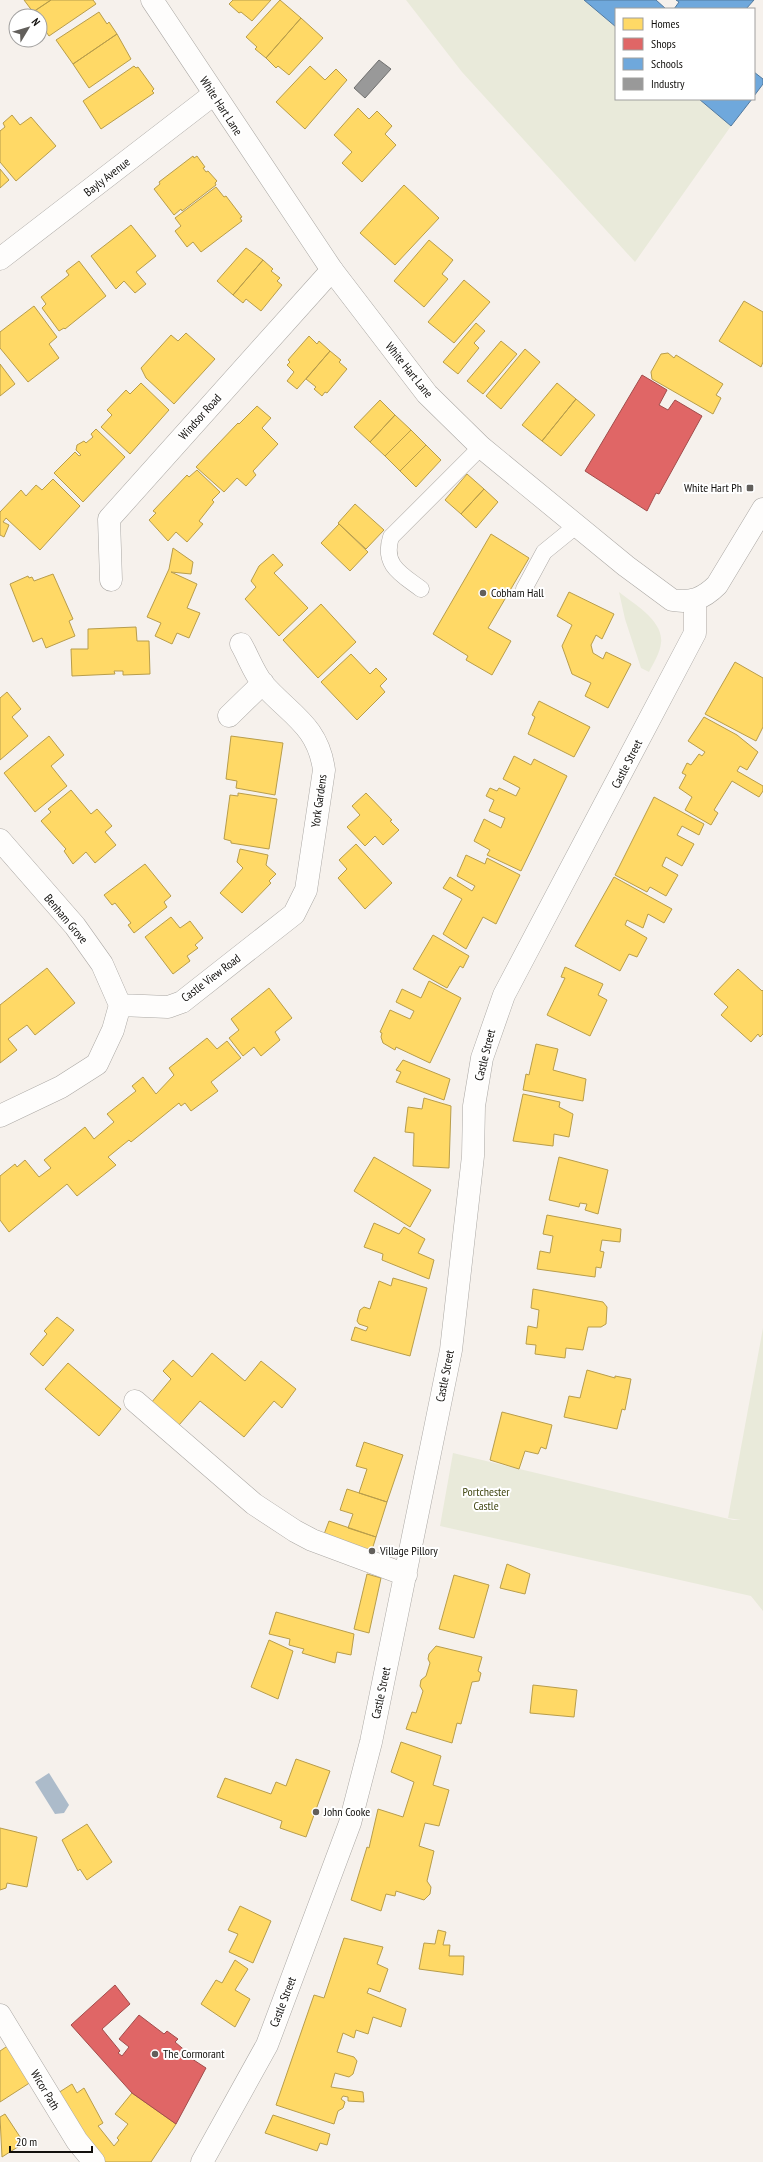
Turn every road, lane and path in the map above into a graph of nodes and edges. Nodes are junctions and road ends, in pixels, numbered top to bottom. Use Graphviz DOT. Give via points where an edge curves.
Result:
graph roads {
  1 [pos="152,0"];
  2 [pos="214,94"];
  3 [pos="0,259"];
  4 [pos="332,270"];
  5 [pos="481,447"];
  6 [pos="763,509"];
  7 [pos="576,526"];
  8 [pos="111,580"];
  9 [pos="421,589"];
  10 [pos="524,589"];
  11 [pos="695,601"];
  12 [pos="241,644"];
  13 [pos="263,684"];
  14 [pos="229,716"];
  15 [pos="0,840"];
  16 [pos="294,914"];
  17 [pos="120,1005"];
  18 [pos="0,1116"];
  19 [pos="135,1401"];
  20 [pos="406,1575"];
  21 [pos="0,2015"];
  22 [pos="94,2162"];
  23 [pos="202,2162"];
  1 -- 2 [label="street, White Hart Lane"];
  2 -- 3 [label="street, Bayly Avenue"];
  2 -- 4 [label="street, White Hart Lane"];
  4 -- 5 [label="street, White Hart Lane" via="427,394"];
  4 -- 8 [label="street, Windsor Road" via="109,519"];
  5 -- 7 [label="street, White Hart Lane"];
  5 -- 9 [label="lane" via="391,537 388,547 394,569"];
  6 -- 11 [label="street" via="717,585"];
  7 -- 10 [label="lane" via="544,552"];
  7 -- 11 [label="street, White Hart Lane" via="672,600"];
  11 -- 20 [label="street, Castle Street" via="695,633 504,995 482,1058 474,1106 472,1156 451,1350"];
  12 -- 13 [label="street, York Gardens"];
  13 -- 14 [label="street"];
  13 -- 16 [label="street, York Gardens" via="292,710 311,733 324,770 306,890"];
  15 -- 17 [label="street, Benham Grove" via="74,926 102,964"];
  16 -- 17 [label="street, Castle View Road" via="182,1002 168,1007"];
  17 -- 18 [label="street" via="113,1030 97,1064 61,1087"];
  19 -- 20 [label="street" via="254,1504 283,1523 312,1540"];
  20 -- 23 [label="street, Castle Street" via="371,1742 350,1823 267,2045"];
  21 -- 22 [label="street, Wicor Path" via="76,2141"];
}
